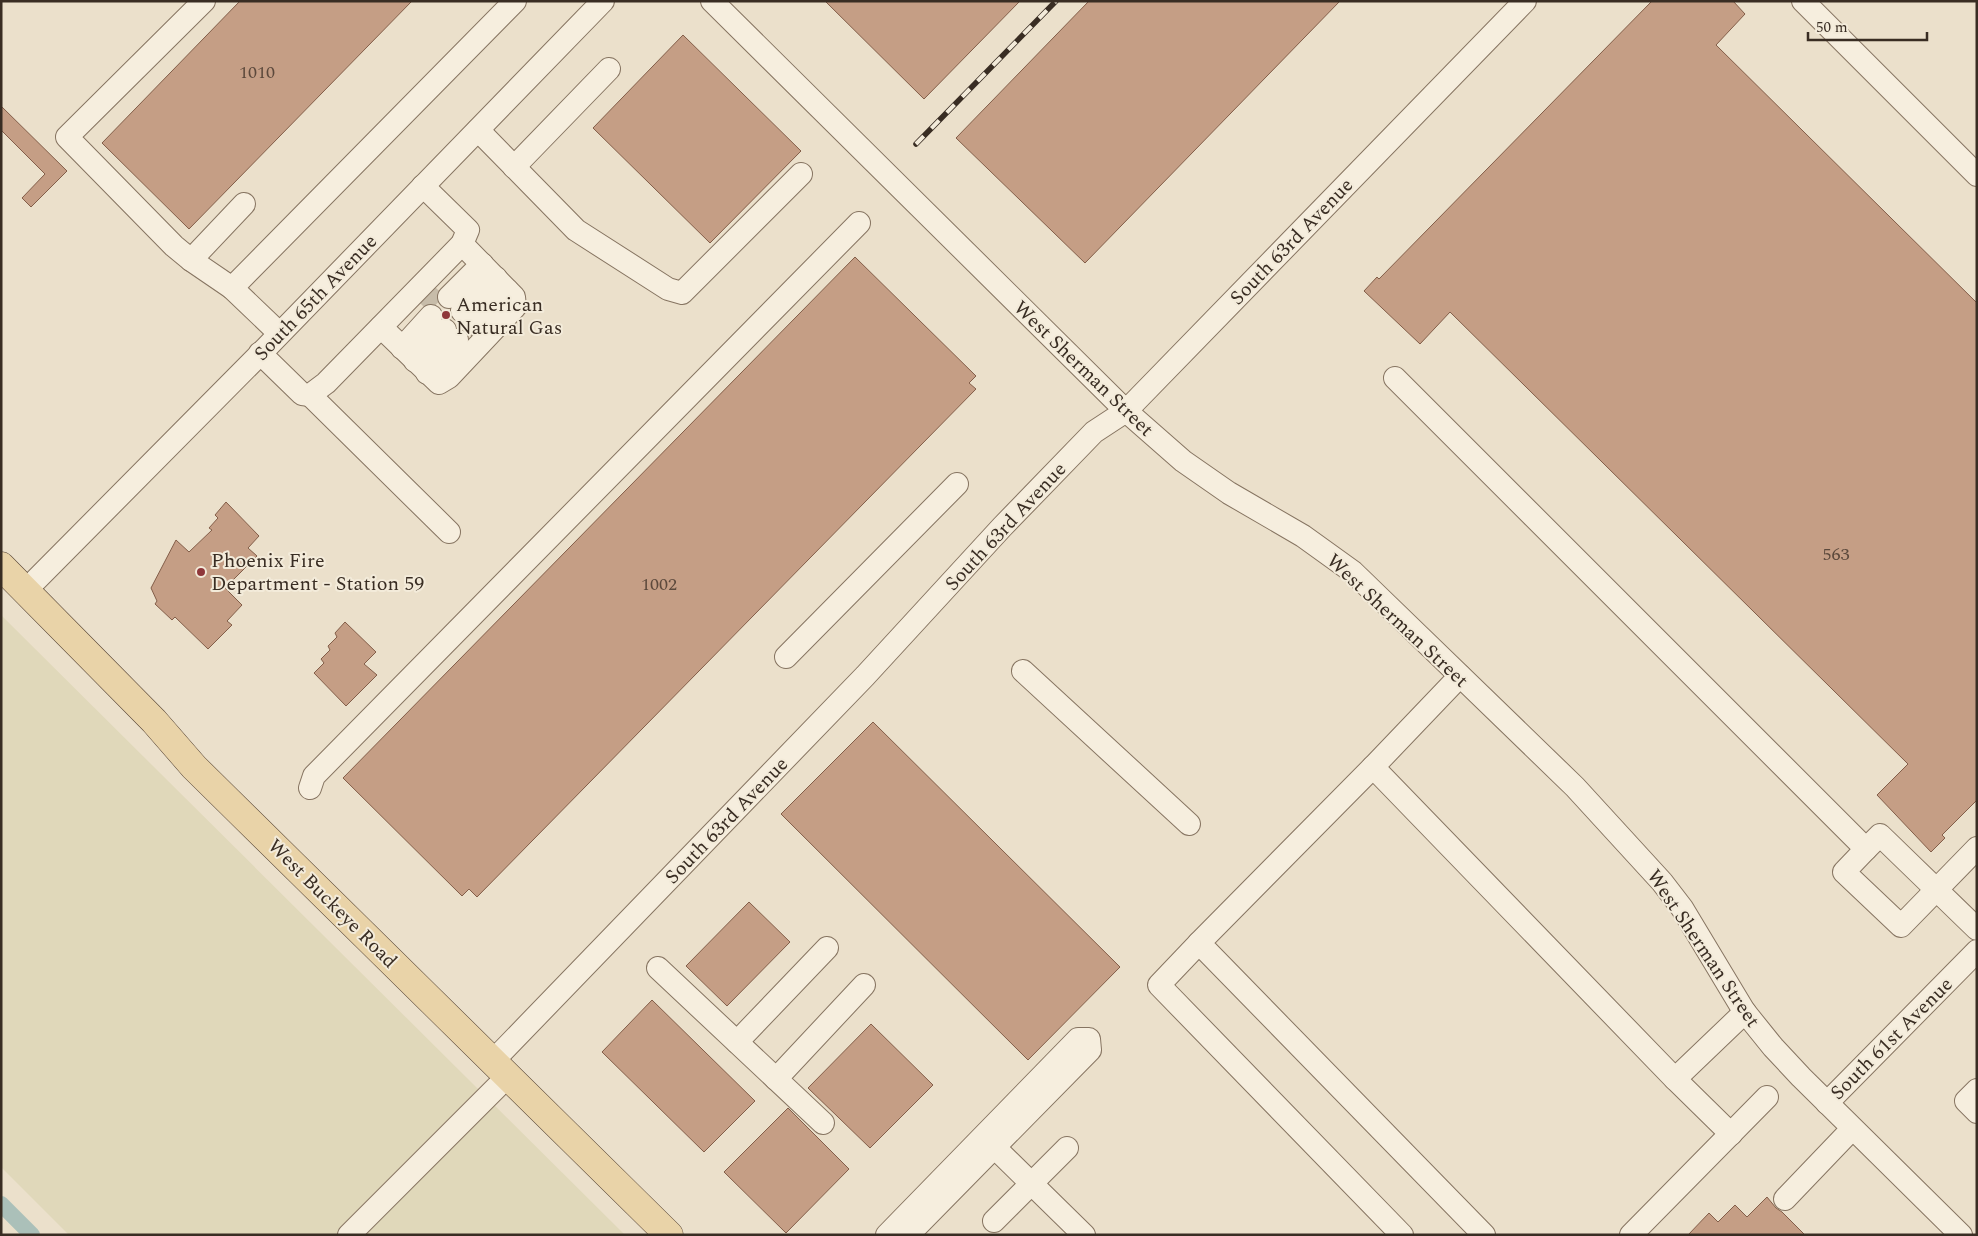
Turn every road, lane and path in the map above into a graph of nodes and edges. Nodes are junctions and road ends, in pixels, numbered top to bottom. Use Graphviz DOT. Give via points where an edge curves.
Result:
graph roads {
  1 [pos="204,1"];
  2 [pos="515,1"];
  3 [pos="603,1"];
  4 [pos="712,1"];
  5 [pos="1525,1"];
  6 [pos="1803,1"];
  7 [pos="609,69"];
  8 [pos="478,130"];
  9 [pos="514,167"];
  10 [pos="801,174"];
  11 [pos="1977,175"];
  12 [pos="423,186"];
  13 [pos="244,204"];
  14 [pos="858,223"];
  15 [pos="191,260"];
  16 [pos="484,266"];
  17 [pos="232,288"];
  18 [pos="279,334"];
  19 [pos="403,349"];
  20 [pos="260,353"];
  21 [pos="1395,378"];
  22 [pos="310,395"];
  23 [pos="1126,411"];
  24 [pos="957,484"];
  25 [pos="449,532"];
  26 [pos="1,566"];
  27 [pos="26,590"];
  28 [pos="786,657"];
  29 [pos="1023,671"];
  30 [pos="1460,676"];
  31 [pos="1373,767"];
  32 [pos="310,788"];
  33 [pos="1189,824"];
  34 [pos="1977,848"];
  35 [pos="1866,849"];
  36 [pos="1936,890"];
  37 [pos="1977,929"];
  38 [pos="1199,943"];
  39 [pos="827,948"];
  40 [pos="1977,951"];
  41 [pos="658,968"];
  42 [pos="864,985"];
  43 [pos="1745,1012"];
  44 [pos="736,1042"];
  45 [pos="500,1068"];
  46 [pos="776,1079"];
  47 [pos="1675,1079"];
  48 [pos="1977,1090"];
  49 [pos="1767,1097"];
  50 [pos="1827,1103"];
  51 [pos="1977,1112"];
  52 [pos="823,1124"];
  53 [pos="1852,1129"];
  54 [pos="1731,1134"];
  55 [pos="989,1142"];
  56 [pos="1067,1148"];
  57 [pos="1031,1183"];
  58 [pos="1785,1199"];
  59 [pos="994,1221"];
  60 [pos="349,1235"];
  61 [pos="669,1235"];
  62 [pos="887,1235"];
  63 [pos="908,1235"];
  64 [pos="1084,1235"];
  65 [pos="1402,1235"];
  66 [pos="1484,1235"];
  67 [pos="1631,1235"];
  68 [pos="1961,1235"];
  1 -- 15 [label="street" via="68,137"];
  2 -- 17 [label="street"];
  3 -- 8 [label="street, South 65th Avenue"];
  4 -- 23 [label="street, West Sherman Street"];
  5 -- 23 [label="street, South 63rd Avenue"];
  6 -- 11 [label="street"];
  7 -- 9 [label="street"];
  8 -- 9 [label="street"];
  8 -- 12 [label="street, South 65th Avenue"];
  9 -- 10 [label="street" via="576,230 668,290 682,293"];
  12 -- 16 [label="street" via="468,230"];
  12 -- 18 [label="street, South 65th Avenue"];
  13 -- 15 [label="street"];
  14 -- 32 [label="street" via="314,776"];
  15 -- 17 [label="street"];
  16 -- 16 [label="street" via="456,305"];
  16 -- 19 [label="street"];
  16 -- 19 [label="street" via="514,297 515,307 449,377 439,384"];
  17 -- 18 [label="street"];
  18 -- 20 [label="street, South 65th Avenue"];
  19 -- 19 [label="street" via="439,322"];
  19 -- 22 [label="street" via="326,384"];
  20 -- 22 [label="street" via="302,394"];
  20 -- 27 [label="street, South 65th Avenue"];
  21 -- 35 [label="street"];
  22 -- 25 [label="street"];
  23 -- 30 [label="street, West Sherman Street" via="1182,461 1229,494 1303,536 1353,572"];
  23 -- 45 [label="street, South 63rd Avenue" via="1094,432 1002,527"];
  24 -- 28 [label="street"];
  26 -- 27 [label="main road, West Buckeye Road"];
  27 -- 45 [label="main road, West Buckeye Road" via="154,721 194,767"];
  29 -- 33 [label="street"];
  30 -- 31 [label="street"];
  30 -- 43 [label="street, West Sherman Street" via="1575,787 1662,882 1682,908"];
  31 -- 38 [label="street"];
  31 -- 47 [label="street"];
  34 -- 36 [label="street"];
  35 -- 36 [label="street" via="1880,836"];
  35 -- 36 [label="street" via="1844,872 1900,926"];
  36 -- 37 [label="street"];
  38 -- 65 [label="street" via="1159,985"];
  38 -- 66 [label="street"];
  39 -- 44 [label="street"];
  40 -- 50 [label="street, South 61st Avenue"];
  41 -- 44 [label="street"];
  42 -- 46 [label="street"];
  43 -- 47 [label="street"];
  43 -- 50 [label="street, West Sherman Street" via="1800,1078"];
  44 -- 46 [label="street"];
  45 -- 60 [label="street, South 63rd Avenue"];
  45 -- 61 [label="main road, West Buckeye Road"];
  46 -- 52 [label="street"];
  47 -- 54 [label="street"];
  48 -- 51 [label="street" via="1966,1102"];
  49 -- 54 [label="street"];
  50 -- 53 [label="street, West Sherman Street"];
  53 -- 58 [label="street"];
  53 -- 68 [label="street, West Sherman Street"];
  54 -- 67 [label="street"];
  55 -- 55 [label="street" via="1090,1050 1089,1039 1078,1040"];
  55 -- 57 [label="street"];
  55 -- 62 [label="street"];
  55 -- 63 [label="street"];
  56 -- 57 [label="street"];
  57 -- 59 [label="street"];
  57 -- 64 [label="street"];
}
